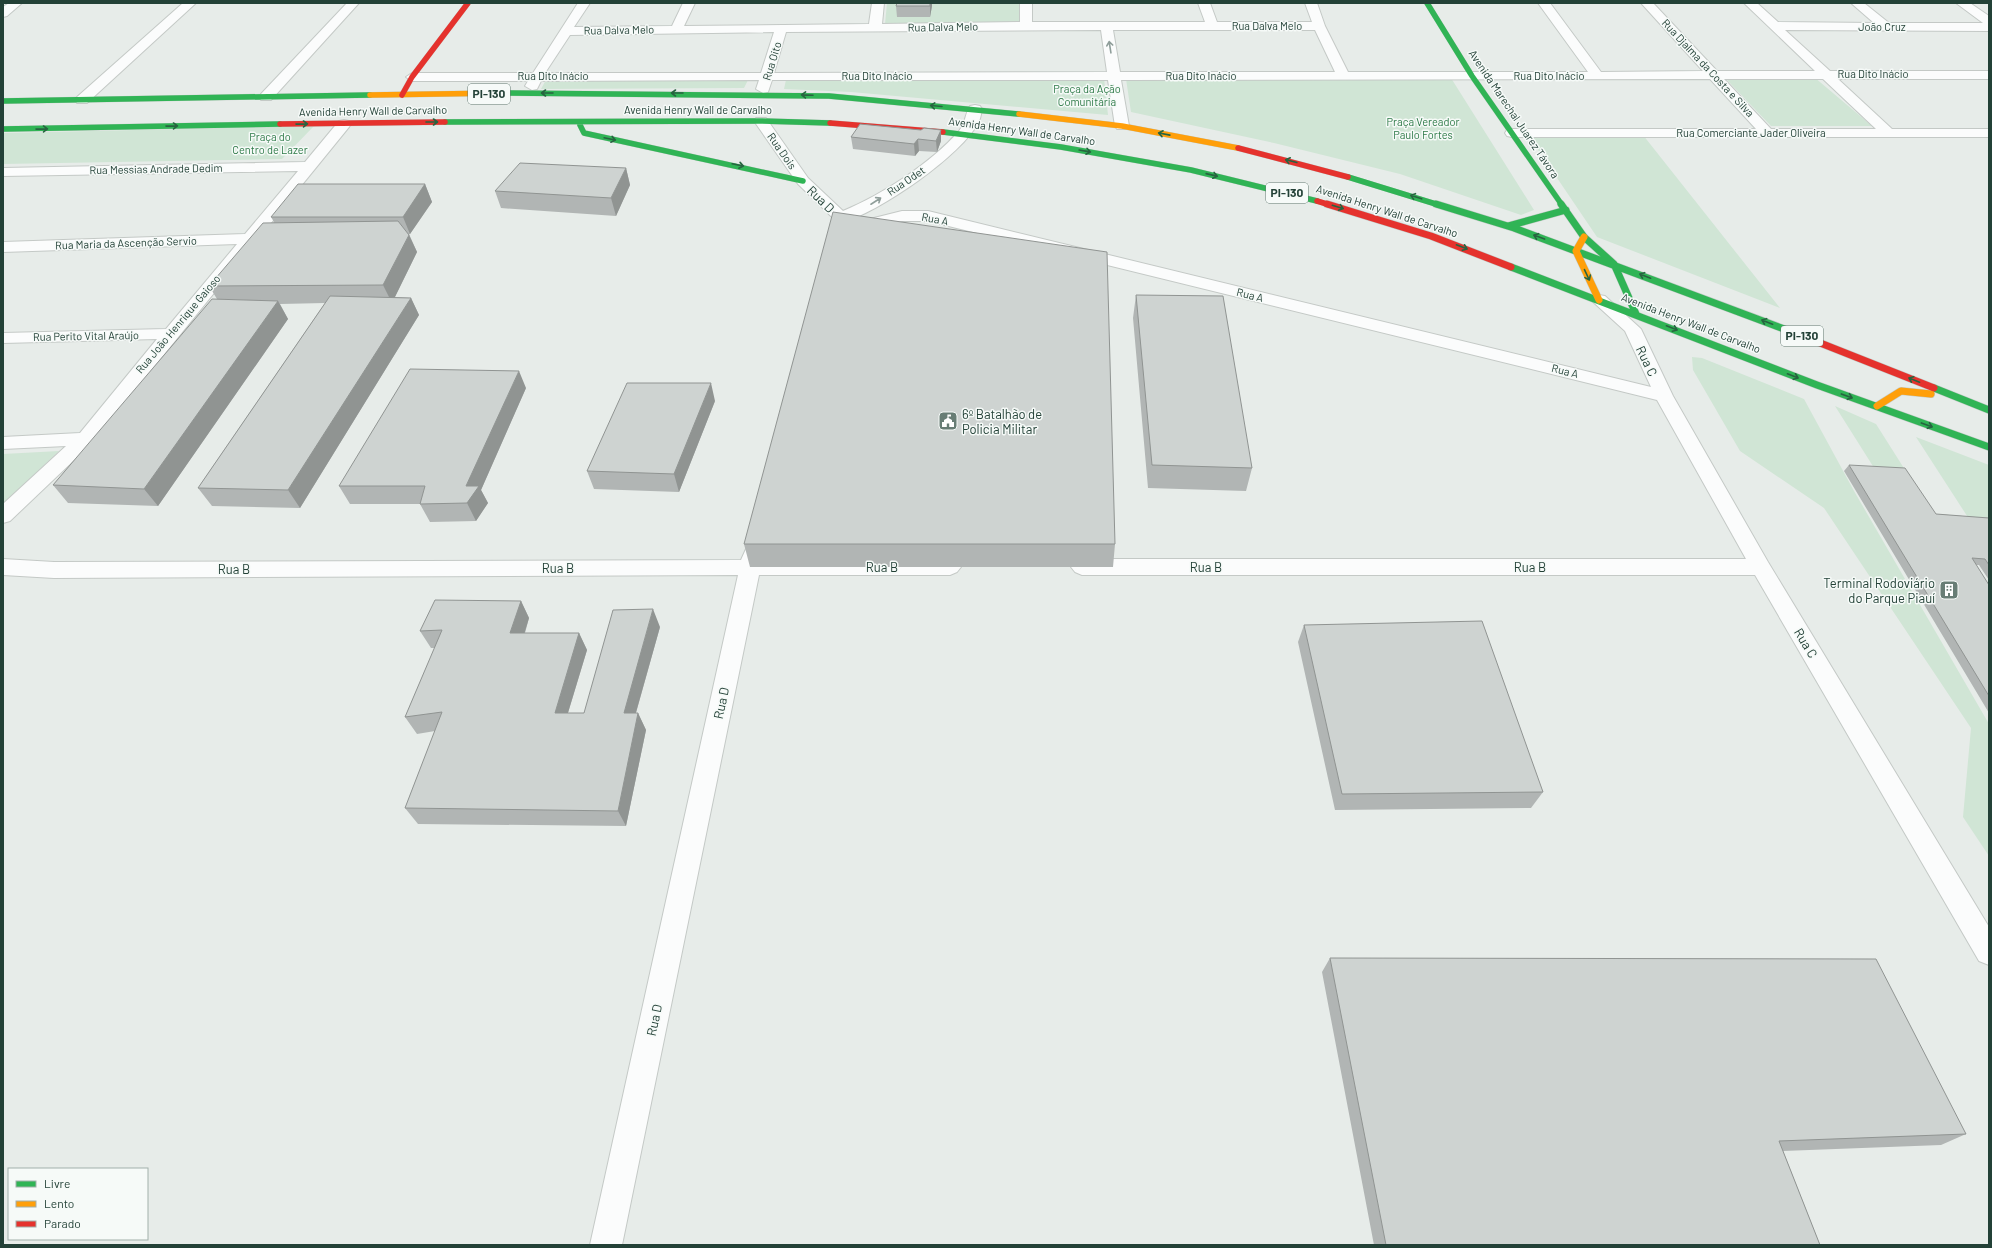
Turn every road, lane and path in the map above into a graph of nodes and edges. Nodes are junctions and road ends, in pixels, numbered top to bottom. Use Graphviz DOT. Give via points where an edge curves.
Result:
graph roads {
  1 [pos="16,3"];
  2 [pos="190,3"];
  3 [pos="353,3"];
  4 [pos="468,3"];
  5 [pos="584,3"];
  6 [pos="689,3"];
  7 [pos="878,3"];
  8 [pos="1026,3"];
  9 [pos="1204,3"];
  10 [pos="1311,3"];
  11 [pos="1427,3"];
  12 [pos="1544,3"];
  13 [pos="1647,3"];
  14 [pos="1750,3"];
  15 [pos="1858,3"];
  16 [pos="1962,3"];
  17 [pos="3,13"];
  18 [pos="1989,22"];
  19 [pos="1212,25"];
  20 [pos="1026,26"];
  21 [pos="1106,26"];
  22 [pos="1319,26"];
  23 [pos="1775,26"];
  24 [pos="1887,27"];
  25 [pos="1989,27"];
  26 [pos="875,28"];
  27 [pos="677,29"];
  28 [pos="781,29"];
  29 [pos="567,31"];
  30 [pos="1826,74"];
  31 [pos="1343,75"];
  32 [pos="1989,75"];
  33 [pos="412,76"];
  34 [pos="537,76"];
  35 [pos="767,76"];
  36 [pos="1114,76"];
  37 [pos="1472,76"];
  38 [pos="1598,76"];
  39 [pos="1716,76"];
  40 [pos="530,93"];
  41 [pos="762,94"];
  42 [pos="402,96"];
  43 [pos="266,97"];
  44 [pos="82,100"];
  45 [pos="3,101"];
  46 [pos="975,109"];
  47 [pos="761,121"];
  48 [pos="578,122"];
  49 [pos="344,124"];
  50 [pos="1122,126"];
  51 [pos="3,129"];
  52 [pos="963,133"];
  53 [pos="1512,133"];
  54 [pos="1767,133"];
  55 [pos="1888,133"];
  56 [pos="1989,133"];
  57 [pos="309,166"];
  58 [pos="3,172"];
  59 [pos="803,181"];
  60 [pos="1566,210"];
  61 [pos="1508,226"];
  62 [pos="839,228"];
  63 [pos="1584,237"];
  64 [pos="250,239"];
  65 [pos="3,247"];
  66 [pos="1576,251"];
  67 [pos="1614,264"];
  68 [pos="1599,300"];
  69 [pos="1634,321"];
  70 [pos="170,334"];
  71 [pos="3,338"];
  72 [pos="1664,396"];
  73 [pos="1877,406"];
  74 [pos="1989,411"];
  75 [pos="85,439"];
  76 [pos="3,443"];
  77 [pos="1989,447"];
  78 [pos="3,516"];
  79 [pos="758,536"];
  80 [pos="3,567"];
  81 [pos="750,567"];
  82 [pos="970,567"];
  83 [pos="1065,567"];
  84 [pos="1761,567"];
  85 [pos="1989,952"];
  86 [pos="606,1245"];
  1 -- 17 [label="street"];
  2 -- 44 [label="street"];
  3 -- 43 [label="street"];
  4 -- 33 [label="main road"];
  5 -- 29 [label="street"];
  6 -- 27 [label="street"];
  7 -- 26 [label="street"];
  8 -- 20 [label="street"];
  9 -- 19 [label="street"];
  10 -- 22 [label="street"];
  11 -- 37 [label="main road, Avenida Marechal Juarez Távora"];
  12 -- 38 [label="street"];
  13 -- 39 [label="street, Rua Djalma da Costa e Silva"];
  14 -- 23 [label="street"];
  15 -- 24 [label="street"];
  16 -- 18 [label="street"];
  19 -- 21 [label="street, Rua Dalva Melo"];
  19 -- 22 [label="street, Rua Dalva Melo"];
  20 -- 21 [label="street, Rua Dalva Melo"];
  20 -- 26 [label="street, Rua Dalva Melo"];
  36 -- 21 [label="street, one-way"];
  22 -- 31 [label="street"];
  23 -- 24 [label="street, João Cruz"];
  23 -- 30 [label="street"];
  24 -- 25 [label="street, João Cruz"];
  26 -- 28 [label="street, Rua Dalva Melo"];
  27 -- 28 [label="street, Rua Dalva Melo"];
  27 -- 29 [label="street, Rua Dalva Melo"];
  28 -- 35 [label="street, Rua Oito"];
  29 -- 34 [label="street"];
  30 -- 32 [label="street, Rua Dito Inácio"];
  30 -- 39 [label="street, Rua Dito Inácio"];
  30 -- 55 [label="street"];
  31 -- 36 [label="street, Rua Dito Inácio"];
  31 -- 37 [label="street, Rua Dito Inácio"];
  33 -- 34 [label="street, Rua Dito Inácio"];
  33 -- 42 [label="main road"];
  34 -- 35 [label="street, Rua Dito Inácio"];
  34 -- 40 [label="street"];
  35 -- 36 [label="street, Rua Dito Inácio"];
  35 -- 41 [label="street, Rua Oito"];
  36 -- 50 [label="street"];
  37 -- 38 [label="street, Rua Dito Inácio"];
  37 -- 53 [label="main road, Avenida Marechal Juarez Távora"];
  38 -- 39 [label="street, Rua Dito Inácio"];
  39 -- 54 [label="street, Rua Djalma da Costa e Silva"];
  41 -- 40 [label="main road, Avenida Henry Wall de Carvalho / PI-130, one-way"];
  40 -- 42 [label="main road, Avenida Henry Wall de Carvalho / PI-130"];
  46 -- 41 [label="main road, Avenida Henry Wall de Carvalho / PI-130, one-way" via="829,96"];
  42 -- 43 [label="main road, Avenida Henry Wall de Carvalho / PI-130"];
  43 -- 44 [label="main road, Avenida Henry Wall de Carvalho / PI-130"];
  44 -- 45 [label="main road, Avenida Henry Wall de Carvalho / PI-130"];
  46 -- 50 [label="main road, Avenida Henry Wall de Carvalho / PI-130"];
  46 -- 52 [label="street, Rua Odet" via="976,114 971,125"];
  47 -- 48 [label="main road, Avenida Henry Wall de Carvalho / PI-130"];
  47 -- 52 [label="main road, Avenida Henry Wall de Carvalho / PI-130" via="828,122"];
  47 -- 59 [label="street, Rua Dois"];
  49 -- 48 [label="main road, Avenida Henry Wall de Carvalho / PI-130, one-way"];
  48 -- 59 [label="main road, one-way" via="584,133"];
  51 -- 49 [label="main road, Avenida Henry Wall de Carvalho / PI-130, one-way"];
  49 -- 57 [label="street, Rua João Henrique Gaioso"];
  61 -- 50 [label="main road, Avenida Henry Wall de Carvalho / PI-130, one-way" via="1385,187 1258,152"];
  62 -- 52 [label="street, Rua Odet, one-way" via="925,168 947,151"];
  52 -- 68 [label="main road, Avenida Henry Wall de Carvalho / PI-130, one-way" via="1191,170 1315,200 1431,236"];
  53 -- 54 [label="street, Rua Comerciante Jader Oliveira"];
  53 -- 60 [label="main road, Avenida Marechal Juarez Távora"];
  54 -- 55 [label="street, Rua Comerciante Jader Oliveira"];
  55 -- 56 [label="street, Rua Comerciante Jader Oliveira"];
  57 -- 58 [label="street, Rua Messias Andrade Dedim"];
  57 -- 64 [label="street, Rua João Henrique Gaioso"];
  59 -- 62 [label="street, Rua D"];
  60 -- 61 [label="main road"];
  60 -- 63 [label="main road, Avenida Marechal Juarez Távora"];
  66 -- 61 [label="main road, Avenida Henry Wall de Carvalho / PI-130, one-way"];
  62 -- 72 [label="street, Rua A" via="902,216 928,216"];
  63 -- 66 [label="main road"];
  63 -- 67 [label="main road, Avenida Marechal Juarez Távora"];
  64 -- 65 [label="street, Rua Maria da Ascenção Servio"];
  64 -- 70 [label="street, Rua João Henrique Gaioso"];
  66 -- 67 [label="main road, Avenida Henry Wall de Carvalho / PI-130"];
  66 -- 68 [label="main road, one-way"];
  67 -- 69 [label="main road"];
  74 -- 67 [label="main road, Avenida Henry Wall de Carvalho / PI-130, one-way"];
  68 -- 69 [label="street, Rua C"];
  69 -- 72 [label="street, Rua C"];
  69 -- 73 [label="main road, Avenida Henry Wall de Carvalho, one-way"];
  70 -- 71 [label="street, Rua Perito Vital Araújo"];
  70 -- 75 [label="street, Rua João Henrique Gaioso"];
  72 -- 84 [label="street, Rua C"];
  73 -- 74 [label="main road" via="1901,391 1914,391"];
  73 -- 77 [label="main road, Avenida Henry Wall de Carvalho, one-way"];
  75 -- 76 [label="street"];
  75 -- 78 [label="street, Rua João Henrique Gaioso"];
  79 -- 81 [label="street, Rua D"];
  80 -- 81 [label="street, Rua B" via="62,570"];
  81 -- 82 [label="street, Rua B"];
  81 -- 86 [label="street, Rua D"];
  83 -- 84 [label="street, Rua B"];
  84 -- 85 [label="street, Rua C"];
}
